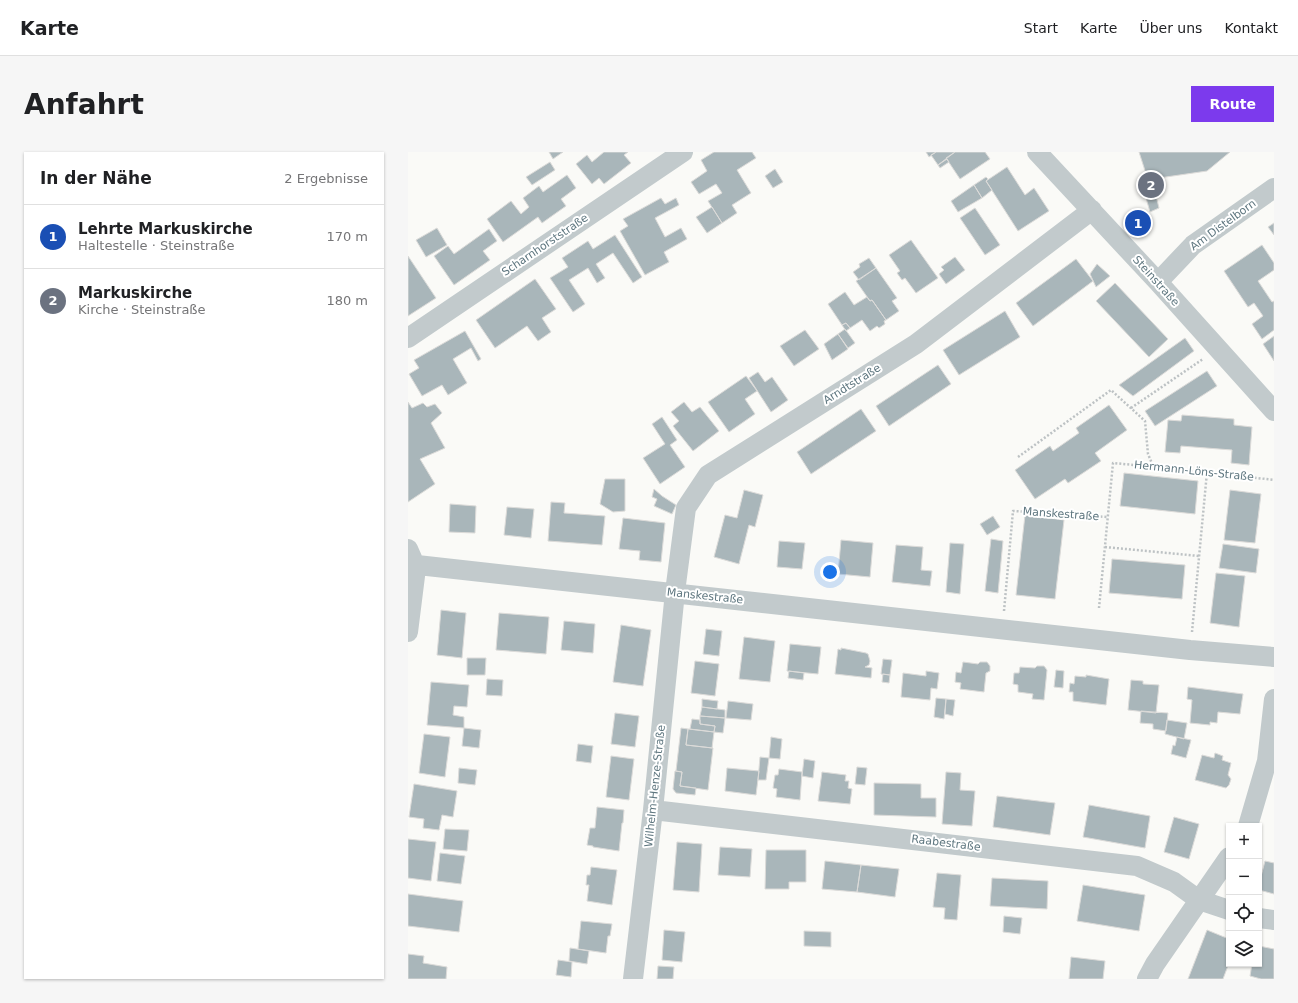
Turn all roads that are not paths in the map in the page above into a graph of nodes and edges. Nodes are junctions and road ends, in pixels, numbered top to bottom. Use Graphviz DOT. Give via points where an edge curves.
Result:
graph roads {
  1 [pos="683,152"];
  2 [pos="1037,152"];
  3 [pos="1274,188"];
  4 [pos="1092,210"];
  5 [pos="1158,282"];
  6 [pos="408,338"];
  7 [pos="1274,410"];
  8 [pos="410,559"];
  9 [pos="675,592"];
  10 [pos="408,632"];
  11 [pos="1274,657"];
  12 [pos="1274,699"];
  13 [pos="653,810"];
  14 [pos="1250,823"];
  15 [pos="1228,859"];
  16 [pos="1199,900"];
  17 [pos="1226,909"];
  18 [pos="1262,918"];
  19 [pos="1274,920"];
  20 [pos="633,979"];
  21 [pos="1147,979"];
  1 -- 6 [label="street, Scharnhorststraße"];
  2 -- 4 [label="street, Steinstraße"];
  3 -- 5 [label="street, Am Distelborn" via="1192,245"];
  4 -- 5 [label="street, Steinstraße"];
  4 -- 9 [label="street, Arndtstraße" via="916,344 708,475 686,508"];
  5 -- 7 [label="street, Steinstraße"];
  8 -- 9 [label="street, Manskestraße"];
  8 -- 10 [label="street" via="415,576"];
  9 -- 11 [label="street, Manskestraße" via="1190,650"];
  9 -- 13 [label="street, Wilhelm-Henze-Straße"];
  12 -- 14 [label="street" via="1267,761"];
  13 -- 16 [label="street, Raabestraße" via="1137,866 1174,882"];
  13 -- 20 [label="street, Wilhelm-Henze-Straße"];
  15 -- 16 [label="street"];
  16 -- 17 [label="street, Raabestraße"];
  16 -- 21 [label="street" via="1154,964"];
  18 -- 19 [label="street"];
}
